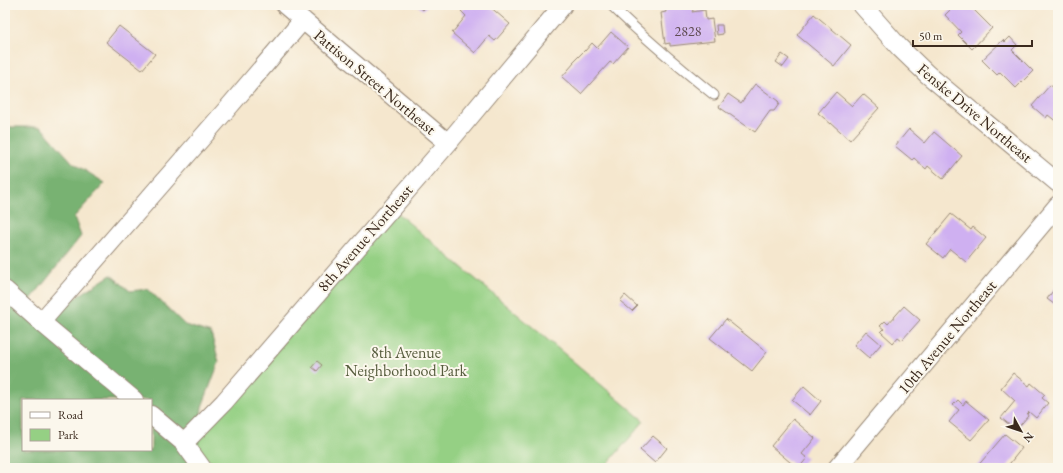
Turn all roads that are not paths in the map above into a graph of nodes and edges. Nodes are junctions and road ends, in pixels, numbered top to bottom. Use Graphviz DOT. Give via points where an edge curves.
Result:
graph roads {
  1 [pos="285,5"];
  2 [pos="563,5"];
  3 [pos="611,5"];
  4 [pos="862,5"];
  5 [pos="302,20"];
  6 [pos="714,95"];
  7 [pos="448,143"];
  8 [pos="1058,183"];
  9 [pos="1058,205"];
  10 [pos="5,290"];
  11 [pos="41,322"];
  12 [pos="133,399"];
  13 [pos="152,416"];
  14 [pos="184,443"];
  15 [pos="202,468"];
  16 [pos="837,468"];
  1 -- 5 [label="street, Pattison Street Northeast"];
  2 -- 7 [label="street, 8th Avenue Northeast"];
  3 -- 6 [label="lane"];
  4 -- 8 [label="street, Fenske Drive Northeast" via="927,74"];
  5 -- 7 [label="street, Pattison Street Northeast"];
  5 -- 11 [label="street"];
  7 -- 14 [label="street, 8th Avenue Northeast" via="224,402"];
  9 -- 16 [label="street, 10th Avenue Northeast"];
  10 -- 11 [label="street"];
  11 -- 12 [label="street"];
  13 -- 14 [label="street"];
  14 -- 15 [label="street"];
}
